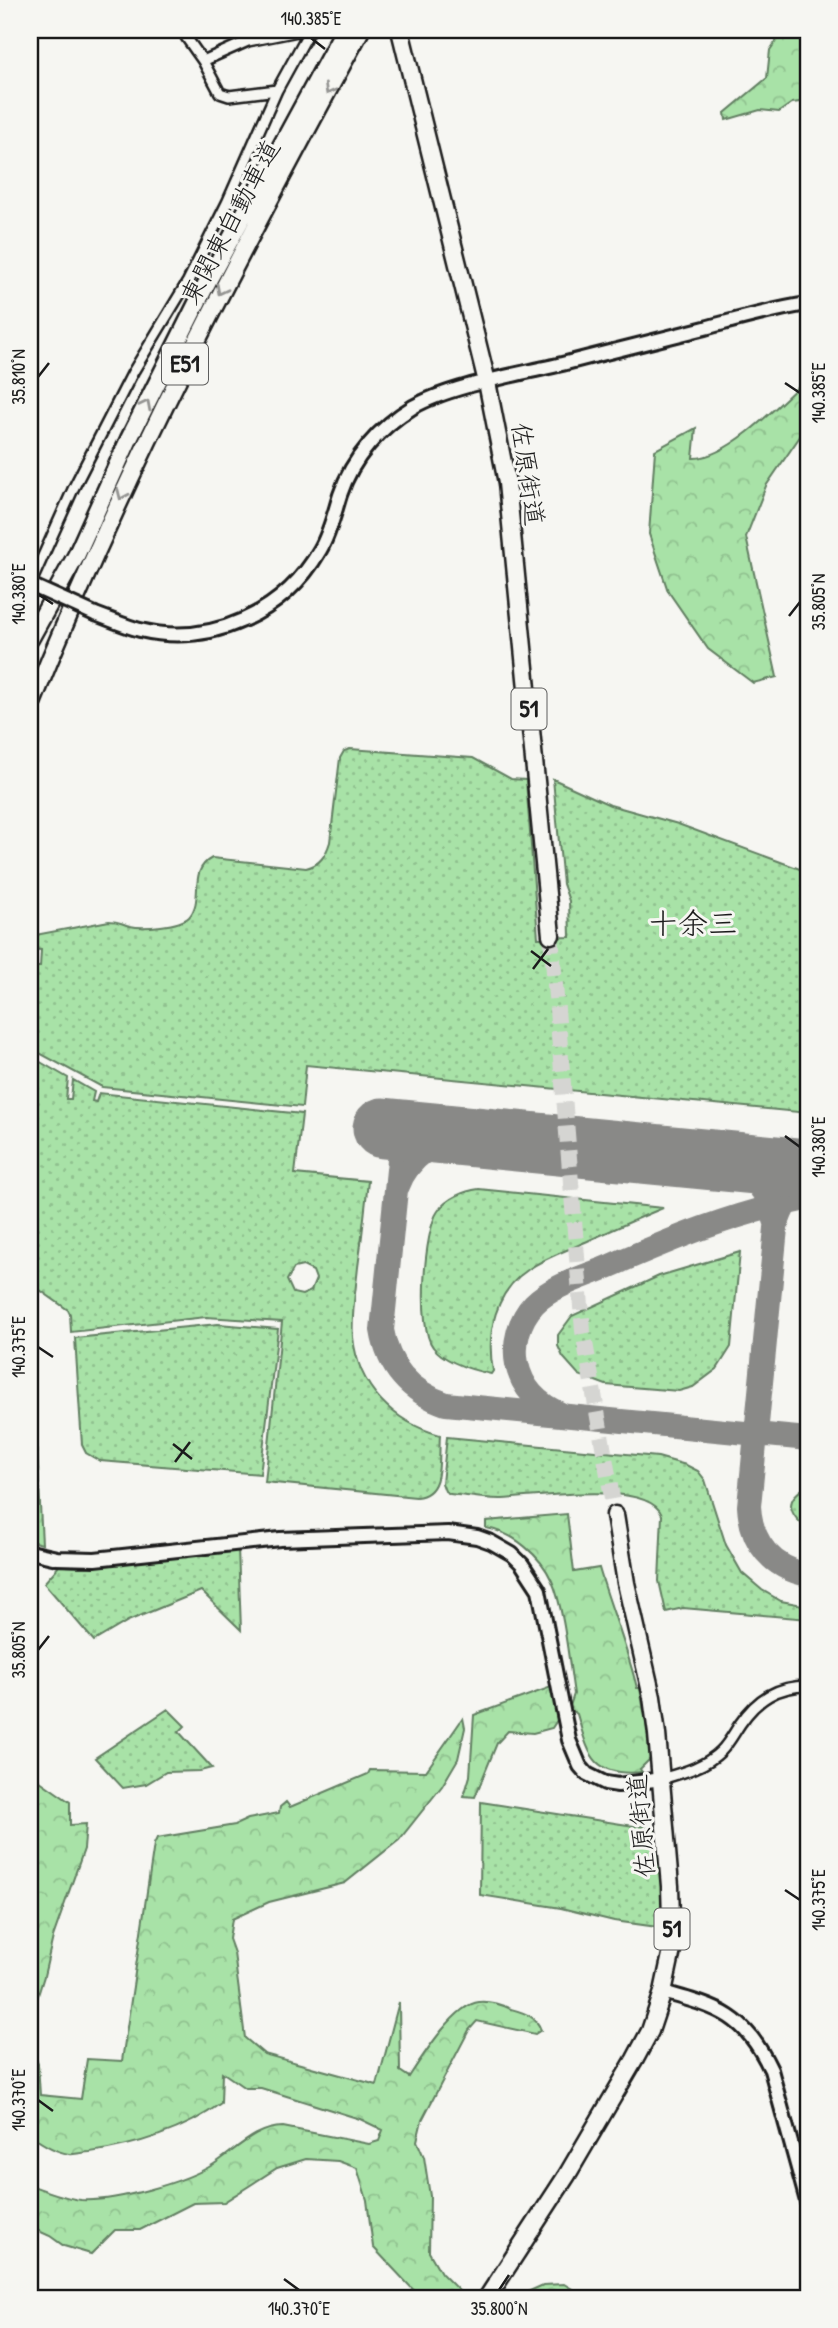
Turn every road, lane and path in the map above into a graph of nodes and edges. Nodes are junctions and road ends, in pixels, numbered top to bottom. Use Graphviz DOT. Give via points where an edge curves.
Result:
graph roads {
  1 [pos="303,30"];
  2 [pos="310,30"];
  3 [pos="344,30"];
  4 [pos="361,30"];
  5 [pos="400,30"];
  6 [pos="186,37"];
  7 [pos="203,61"];
  8 [pos="277,90"];
  9 [pos="808,304"];
  10 [pos="487,382"];
  11 [pos="31,586"];
  12 [pos="30,639"];
  13 [pos="30,708"];
  14 [pos="551,934"];
  15 [pos="615,1516"];
  16 [pos="30,1552"];
  17 [pos="808,1686"];
  18 [pos="661,1779"];
  19 [pos="663,1992"];
  20 [pos="808,2205"];
  21 [pos="487,2298"];
  1 -- 7 [label="street" via="248,41"];
  2 -- 8 [label="street"];
  12 -- 3 [label="highway, 東関東自動車道 / E51, one-way" via="76,556 209,279"];
  4 -- 13 [label="highway, 東関東自動車道 / E51, one-way" via="165,404"];
  5 -- 10 [label="highway, 佐原街道 / 51"];
  6 -- 7 [label="street"];
  7 -- 8 [label="street" via="224,96"];
  8 -- 11 [label="street" via="227,203 188,281 133,372"];
  9 -- 10 [label="street"];
  10 -- 11 [label="street, bridge" via="427,400 382,431 347,478 320,551 297,582 244,621 176,635 138,630"];
  10 -- 14 [label="highway, 佐原街道 / 51" via="510,514"];
  15 -- 18 [label="highway, 佐原街道 / 51" via="652,1697"];
  16 -- 18 [label="street" via="95,1559 280,1539 448,1533 491,1542 512,1554 539,1590 569,1740 580,1766 605,1783"];
  17 -- 18 [label="street" via="763,1697 718,1754 695,1768"];
  18 -- 19 [label="highway, 佐原街道 / 51" via="672,1938"];
  19 -- 20 [label="street" via="723,2012 744,2027 762,2051"];
  19 -- 21 [label="highway, 佐原街道 / 51" via="635,2060"];
}
